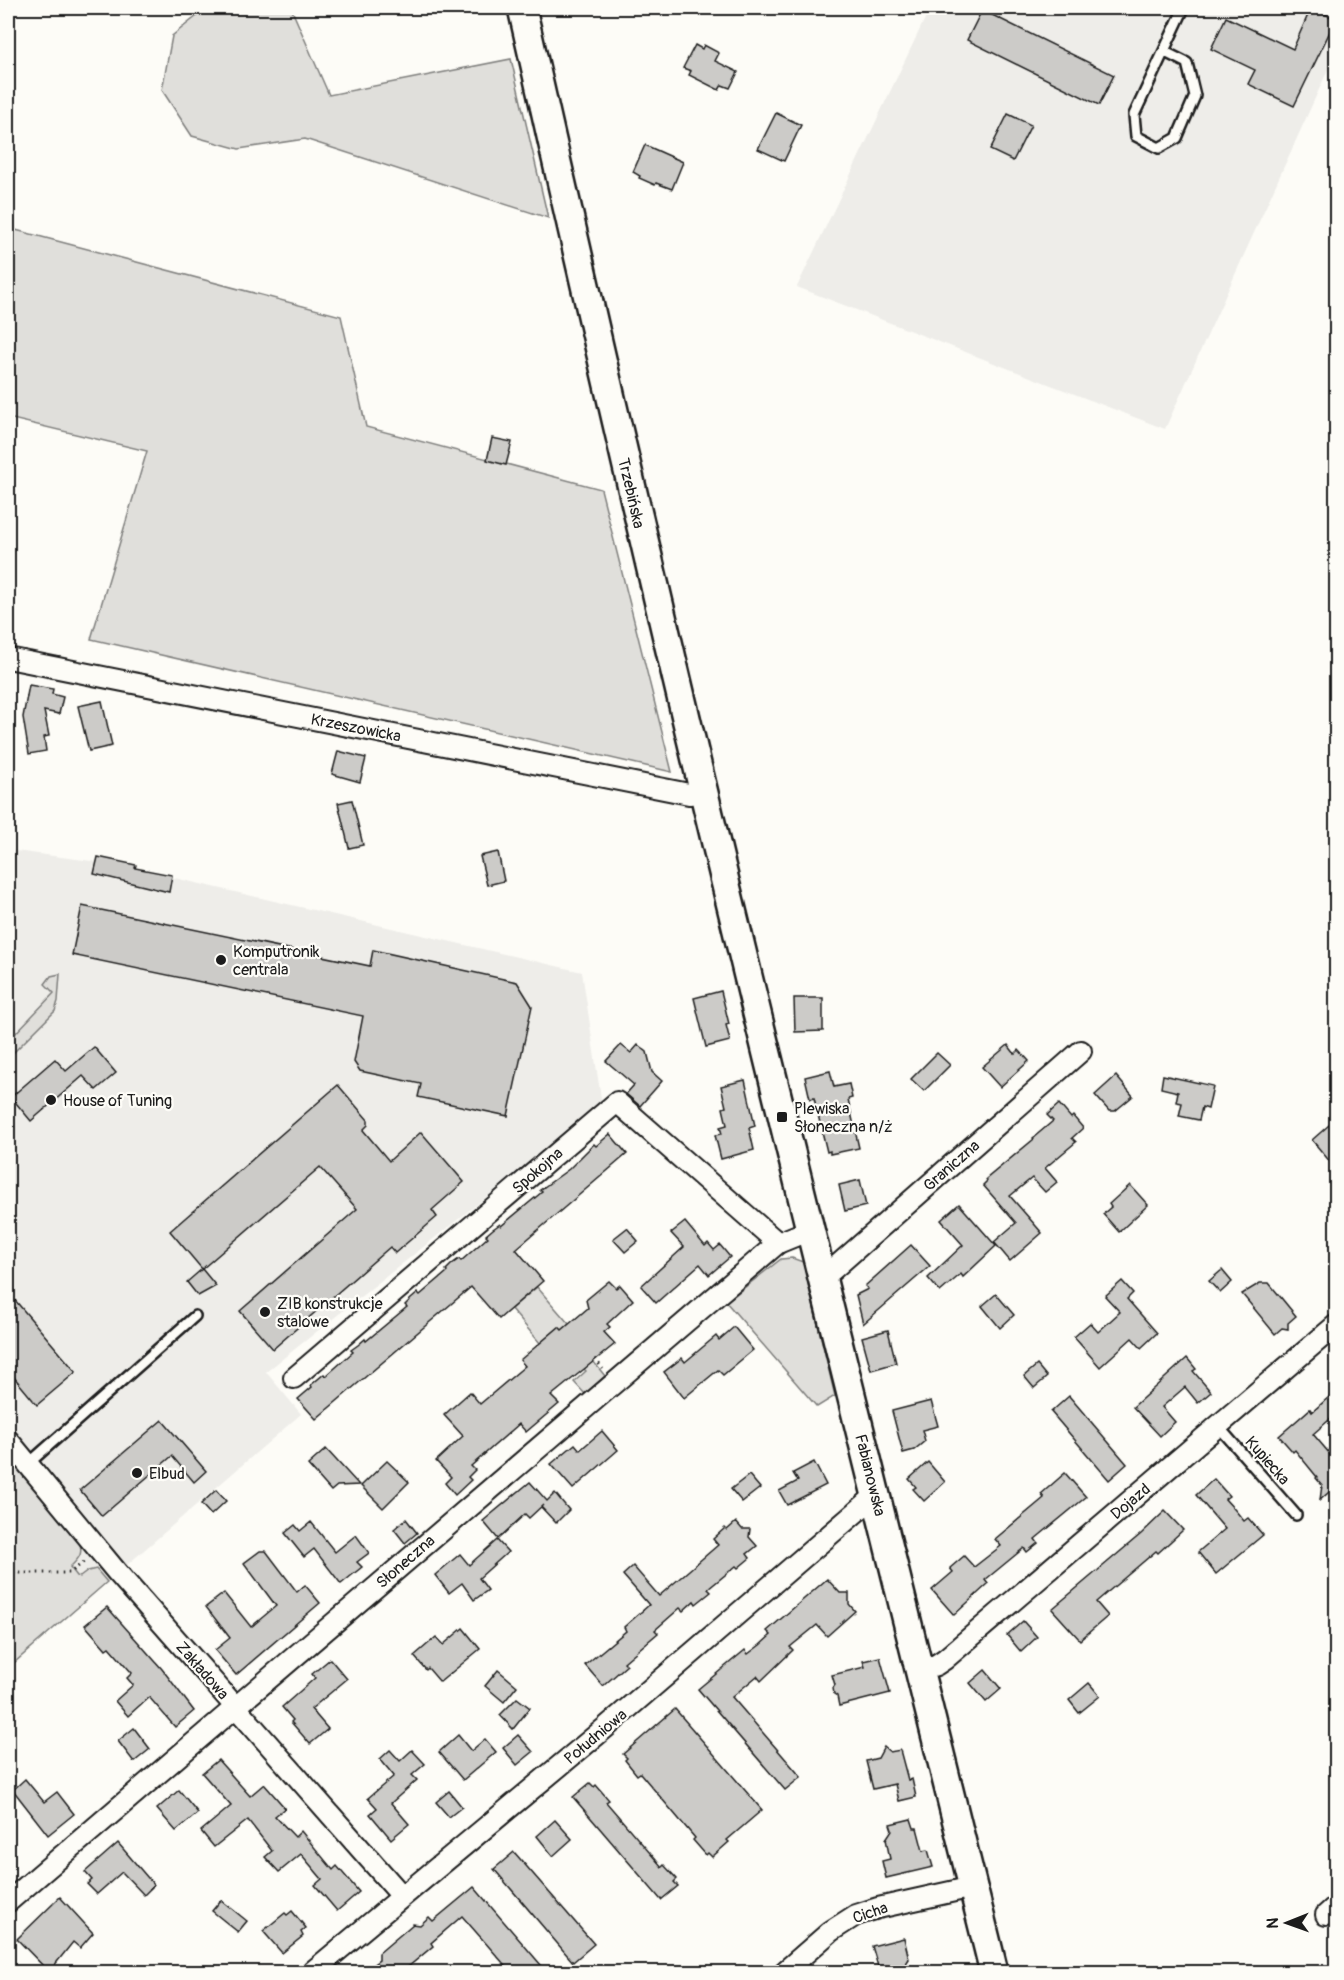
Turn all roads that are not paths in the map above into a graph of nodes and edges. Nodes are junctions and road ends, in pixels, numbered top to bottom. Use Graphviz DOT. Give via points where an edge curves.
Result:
graph roads {
  1 [pos="522,8"];
  2 [pos="1184,8"];
  3 [pos="1165,52"];
  4 [pos="8,658"];
  5 [pos="704,792"];
  6 [pos="749,977"];
  7 [pos="1081,1051"];
  8 [pos="810,1230"];
  9 [pos="778,1243"];
  10 [pos="822,1279"];
  11 [pos="195,1316"];
  12 [pos="1336,1325"];
  13 [pos="294,1378"];
  14 [pos="1218,1426"];
  15 [pos="8,1440"];
  16 [pos="28,1464"];
  17 [pos="876,1495"];
  18 [pos="1296,1515"];
  19 [pos="920,1670"];
  20 [pos="235,1706"];
  21 [pos="973,1887"];
  22 [pos="402,1896"];
  23 [pos="8,1902"];
  24 [pos="312,1972"];
  25 [pos="784,1972"];
  26 [pos="994,1972"];
  1 -- 5 [label="street, Trzebińska"];
  2 -- 3 [label="lane"];
  3 -- 3 [label="lane" via="1134,115 1136,136 1159,148 1177,138 1195,96 1187,63"];
  4 -- 5 [label="street, Krzeszowicka" via="688,794"];
  5 -- 6 [label="street, Trzebińska"];
  6 -- 8 [label="street, Fabianowska"];
  7 -- 10 [label="street, Graniczna"];
  8 -- 9 [label="street, Słoneczna"];
  8 -- 10 [label="street, Fabianowska"];
  9 -- 13 [label="street, Spokojna" via="617,1102"];
  9 -- 20 [label="street, Słoneczna"];
  10 -- 17 [label="street, Fabianowska"];
  11 -- 16 [label="lane"];
  12 -- 14 [label="street, Dojazd"];
  14 -- 18 [label="lane, Kupiecka"];
  14 -- 19 [label="street, Dojazd" via="945,1659"];
  15 -- 16 [label="street, Zakładowa"];
  16 -- 20 [label="street, Zakładowa"];
  17 -- 19 [label="street, Fabianowska"];
  17 -- 22 [label="street, Południowa"];
  19 -- 21 [label="street, Fabianowska"];
  20 -- 22 [label="street, Zakładowa"];
  20 -- 23 [label="street, Słoneczna"];
  21 -- 25 [label="street, Cicha" via="856,1915"];
  21 -- 26 [label="street, Fabianowska"];
  22 -- 24 [label="street, Południowa"];
}
